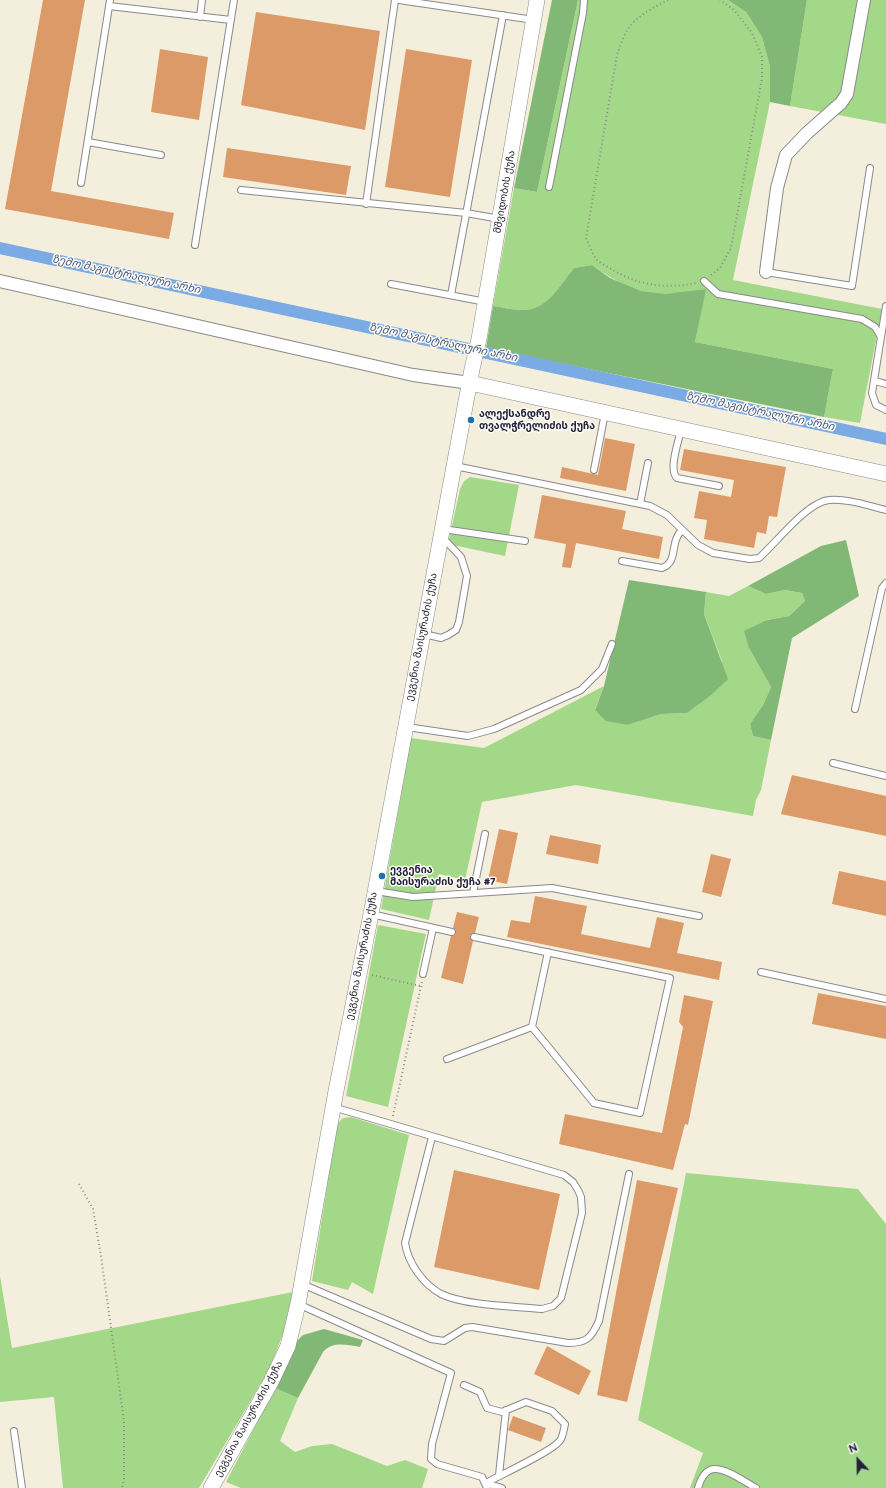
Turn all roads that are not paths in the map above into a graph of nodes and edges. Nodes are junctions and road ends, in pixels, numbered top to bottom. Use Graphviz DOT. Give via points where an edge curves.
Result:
graph roads {
  1 [pos="202,0"];
  2 [pos="234,0"];
  3 [pos="395,0"];
  4 [pos="399,0"];
  5 [pos="537,0"];
  6 [pos="584,0"];
  7 [pos="864,0"];
  8 [pos="110,3"];
  9 [pos="503,15"];
  10 [pos="200,17"];
  11 [pos="231,20"];
  12 [pos="534,20"];
  13 [pos="88,142"];
  14 [pos="161,156"];
  15 [pos="870,168"];
  16 [pos="81,183"];
  17 [pos="549,187"];
  18 [pos="241,190"];
  19 [pos="366,204"];
  20 [pos="466,213"];
  21 [pos="500,219"];
  22 [pos="195,245"];
  23 [pos="766,272"];
  24 [pos="0,281"];
  25 [pos="704,281"];
  26 [pos="391,284"];
  27 [pos="451,295"];
  28 [pos="486,302"];
  29 [pos="886,306"];
  30 [pos="881,336"];
  31 [pos="471,376"];
  32 [pos="875,381"];
  33 [pos="886,384"];
  34 [pos="886,410"];
  35 [pos="606,413"];
  36 [pos="681,429"];
  37 [pos="648,463"];
  38 [pos="455,466"];
  39 [pos="594,470"];
  40 [pos="886,474"];
  41 [pos="719,486"];
  42 [pos="640,504"];
  43 [pos="886,510"];
  44 [pos="682,530"];
  45 [pos="442,533"];
  46 [pos="525,541"];
  47 [pos="622,561"];
  48 [pos="886,582"];
  49 [pos="423,634"];
  50 [pos="612,644"];
  51 [pos="855,709"];
  52 [pos="405,726"];
  53 [pos="833,763"];
  54 [pos="886,776"];
  55 [pos="485,834"];
  56 [pos="375,891"];
  57 [pos="473,893"];
  58 [pos="371,914"];
  59 [pos="699,916"];
  60 [pos="433,928"];
  61 [pos="452,932"];
  62 [pos="474,937"];
  63 [pos="548,952"];
  64 [pos="760,972"];
  65 [pos="423,974"];
  66 [pos="886,999"];
  67 [pos="532,1027"];
  68 [pos="447,1059"];
  69 [pos="333,1108"];
  70 [pos="432,1137"];
  71 [pos="629,1174"];
  72 [pos="302,1284"];
  73 [pos="298,1304"];
  74 [pos="464,1386"];
  75 [pos="506,1410"];
  76 [pos="14,1431"];
  77 [pos="499,1475"];
  78 [pos="487,1486"];
  79 [pos="22,1488"];
  80 [pos="211,1488"];
  81 [pos="502,1488"];
  82 [pos="698,1488"];
  83 [pos="756,1488"];
  1 -- 10 [label="lane"];
  2 -- 11 [label="lane"];
  3 -- 19 [label="lane"];
  4 -- 9 [label="lane"];
  5 -- 12 [label="street, მშვიდობის ქუჩა"];
  6 -- 17 [label="lane" via="584,13"];
  7 -- 23 [label="street" via="847,94 841,103 786,155 777,188"];
  8 -- 10 [label="lane"];
  8 -- 13 [label="lane"];
  9 -- 12 [label="lane"];
  9 -- 20 [label="lane"];
  10 -- 11 [label="lane"];
  11 -- 22 [label="lane"];
  12 -- 21 [label="street, მშვიდობის ქუჩა"];
  13 -- 14 [label="lane"];
  13 -- 16 [label="lane"];
  15 -- 23 [label="lane" via="852,286"];
  18 -- 19 [label="lane"];
  19 -- 20 [label="lane"];
  20 -- 21 [label="lane"];
  20 -- 27 [label="lane"];
  21 -- 28 [label="street, მშვიდობის ქუჩა"];
  24 -- 31 [label="street" via="413,375"];
  25 -- 30 [label="lane" via="718,294 862,319 875,327"];
  26 -- 27 [label="lane"];
  27 -- 28 [label="lane"];
  28 -- 31 [label="street, მშვიდობის ქუჩა"];
  29 -- 30 [label="lane"];
  30 -- 32 [label="lane"];
  31 -- 35 [label="street"];
  31 -- 38 [label="street, ევგენია მაისურაძის ქუჩა"];
  32 -- 33 [label="lane"];
  32 -- 34 [label="lane" via="872,393 876,405"];
  35 -- 36 [label="street"];
  35 -- 39 [label="lane"];
  36 -- 40 [label="street"];
  36 -- 41 [label="lane" via="672,468 673,474 677,478"];
  37 -- 42 [label="lane"];
  38 -- 42 [label="lane"];
  38 -- 45 [label="street, ევგენია მაისურაძის ქუჩა"];
  42 -- 44 [label="lane" via="667,515"];
  43 -- 44 [label="lane" via="839,500 817,503 759,558 750,559 713,553 698,545"];
  44 -- 47 [label="lane" via="676,537 668,566 662,568"];
  45 -- 46 [label="lane"];
  45 -- 49 [label="street, ევგენია მაისურაძის ქუჩა"];
  45 -- 49 [label="lane" via="461,557 467,576 460,622 456,630 448,636 441,638"];
  48 -- 51 [label="lane" via="882,588"];
  49 -- 52 [label="street, ევგენია მაისურაძის ქუჩა"];
  50 -- 52 [label="lane" via="602,669 581,690 494,729 468,736"];
  52 -- 56 [label="street, ევგენია მაისურაძის ქუჩა"];
  53 -- 54 [label="lane"];
  55 -- 57 [label="lane"];
  56 -- 57 [label="lane" via="413,897"];
  56 -- 58 [label="street, ევგენია მაისურაძის ქუჩა"];
  57 -- 59 [label="lane" via="552,888"];
  58 -- 60 [label="lane"];
  58 -- 69 [label="street, ევგენია მაისურაძის ქუჩა"];
  60 -- 61 [label="lane"];
  60 -- 65 [label="lane"];
  62 -- 63 [label="lane"];
  63 -- 67 [label="lane"];
  63 -- 67 [label="lane" via="670,978 640,1113 594,1103"];
  64 -- 66 [label="lane"];
  67 -- 68 [label="lane"];
  69 -- 70 [label="lane"];
  69 -- 72 [label="street, ევგენია მაისურაძის ქუჩა"];
  70 -- 70 [label="lane" via="564,1175 573,1182 581,1198 582,1213 561,1298 553,1306 542,1308 465,1302 441,1293 427,1284 416,1270 405,1243"];
  71 -- 72 [label="lane" via="599,1321 594,1332 581,1343 568,1343 472,1326 444,1341 431,1339"];
  72 -- 73 [label="street, ევგენია მაისურაძის ქუჩა"];
  73 -- 78 [label="lane" via="451,1373 432,1444 431,1459 437,1464 482,1477"];
  73 -- 80 [label="street, ევგენია მაისურაძის ქუჩა" via="288,1346 271,1382"];
  74 -- 75 [label="lane" via="480,1392 487,1408 502,1412"];
  75 -- 77 [label="lane"];
  75 -- 77 [label="lane" via="526,1402 552,1411 565,1424 561,1440 550,1449"];
  76 -- 79 [label="lane"];
  77 -- 78 [label="lane"];
  78 -- 81 [label="lane"];
  82 -- 83 [label="lane" via="705,1474 717,1469 734,1475"];
}
